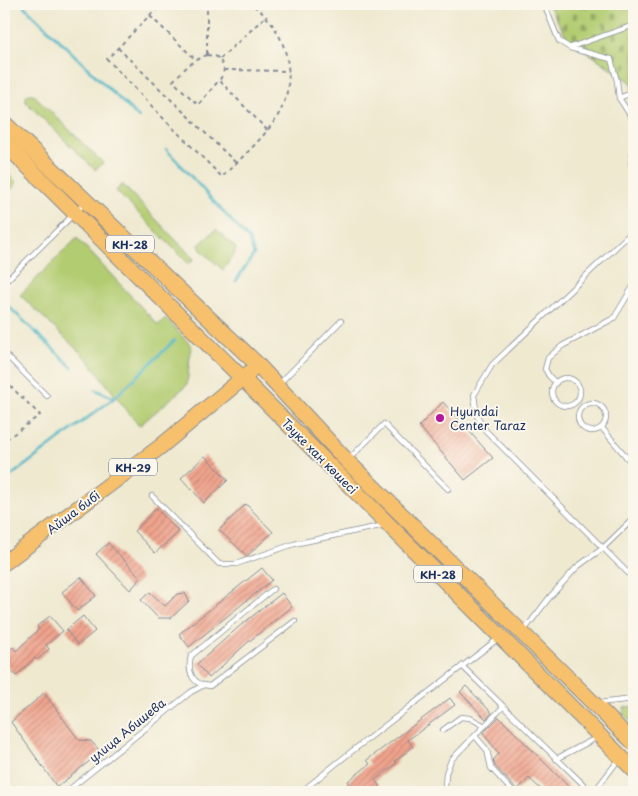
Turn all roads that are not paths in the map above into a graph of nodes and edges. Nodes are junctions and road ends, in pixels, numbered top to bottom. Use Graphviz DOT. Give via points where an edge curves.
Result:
graph roads {
  1 [pos="544,4"];
  2 [pos="634,25"];
  3 [pos="570,48"];
  4 [pos="634,92"];
  5 [pos="619,98"];
  6 [pos="634,121"];
  7 [pos="4,122"];
  8 [pos="4,143"];
  9 [pos="634,144"];
  10 [pos="634,167"];
  11 [pos="80,207"];
  12 [pos="634,230"];
  13 [pos="4,283"];
  14 [pos="634,284"];
  15 [pos="341,321"];
  16 [pos="4,353"];
  17 [pos="258,365"];
  18 [pos="242,378"];
  19 [pos="556,383"];
  20 [pos="276,387"];
  21 [pos="47,396"];
  22 [pos="577,401"];
  23 [pos="583,407"];
  24 [pos="602,428"];
  25 [pos="347,461"];
  26 [pos="634,466"];
  27 [pos="448,489"];
  28 [pos="152,496"];
  29 [pos="634,518"];
  30 [pos="389,524"];
  31 [pos="603,548"];
  32 [pos="4,563"];
  33 [pos="634,578"];
  34 [pos="273,589"];
  35 [pos="294,620"];
  36 [pos="522,633"];
  37 [pos="500,636"];
  38 [pos="462,666"];
  39 [pos="202,686"];
  40 [pos="634,699"];
  41 [pos="594,704"];
  42 [pos="503,707"];
  43 [pos="484,726"];
  44 [pos="443,730"];
  45 [pos="475,736"];
  46 [pos="599,736"];
  47 [pos="634,743"];
  48 [pos="621,757"];
  49 [pos="556,759"];
  50 [pos="634,770"];
  51 [pos="66,792"];
  52 [pos="301,792"];
  53 [pos="450,792"];
  54 [pos="513,792"];
  55 [pos="592,792"];
  1 -- 3 [label="lane" via="559,41"];
  2 -- 3 [label="lane"];
  3 -- 5 [label="lane" via="611,59"];
  4 -- 5 [label="lane"];
  5 -- 6 [label="lane"];
  7 -- 11 [label="main road, Тәуке хан көшесі / КН-28"];
  8 -- 11 [label="main road, Тәуке хан көшесі / КН-28"];
  9 -- 10 [label="lane" via="631,164"];
  11 -- 13 [label="lane"];
  11 -- 17 [label="main road, Тәуке хан көшесі / КН-28" via="224,330"];
  11 -- 18 [label="main road, Тәуке хан көшесі / КН-28"];
  12 -- 31 [label="lane" via="492,365 474,395 477,416 486,431"];
  14 -- 19 [label="lane" via="614,318 562,346 548,358 545,369"];
  15 -- 20 [label="lane"];
  16 -- 21 [label="lane"];
  17 -- 18 [label="main road, Айша бибі / КН-29"];
  17 -- 20 [label="main road, Тәуке хан көшесі / КН-28"];
  18 -- 30 [label="main road, Тәуке хан көшесі / КН-28"];
  18 -- 32 [label="main road, Айша бибі / КН-29" via="160,447"];
  19 -- 22 [label="lane" via="568,379 576,383 580,391"];
  19 -- 22 [label="lane" via="553,392 559,403 567,406"];
  20 -- 25 [label="main road, Тәуке хан көшесі / КН-28"];
  22 -- 23 [label="lane"];
  23 -- 24 [label="lane" via="594,403 602,407 606,420"];
  23 -- 24 [label="lane" via="578,417 580,426 593,432"];
  24 -- 26 [label="lane"];
  25 -- 27 [label="lane" via="384,424"];
  25 -- 36 [label="main road, Тәуке хан көшесі / КН-28"];
  28 -- 30 [label="lane" via="219,564 236,564 294,544"];
  29 -- 31 [label="lane"];
  30 -- 37 [label="main road, Тәуке хан көшесі / КН-28"];
  31 -- 33 [label="lane"];
  31 -- 36 [label="lane" via="577,567"];
  34 -- 39 [label="lane" via="192,656 190,671 194,681"];
  35 -- 39 [label="lane, улица Абишева" via="210,686"];
  36 -- 41 [label="main road, Тәуке хан көшесі / КН-28"];
  37 -- 38 [label="lane"];
  37 -- 46 [label="main road, Тәуке хан көшесі / КН-28"];
  38 -- 42 [label="lane"];
  38 -- 52 [label="lane"];
  39 -- 51 [label="lane, улица Абишева"];
  40 -- 41 [label="lane"];
  41 -- 47 [label="main road, Тәуке хан көшесі / КН-28"];
  42 -- 43 [label="lane"];
  42 -- 49 [label="lane"];
  43 -- 44 [label="lane" via="461,717"];
  43 -- 45 [label="lane"];
  45 -- 53 [label="lane" via="451,760 445,787"];
  45 -- 54 [label="lane" via="487,750 490,768"];
  46 -- 48 [label="main road, Тәуке хан көшесі / КН-28"];
  46 -- 49 [label="lane"];
  48 -- 50 [label="main road, Тәуке хан көшесі / КН-28"];
  48 -- 55 [label="lane"];
  49 -- 55 [label="lane"];
}
